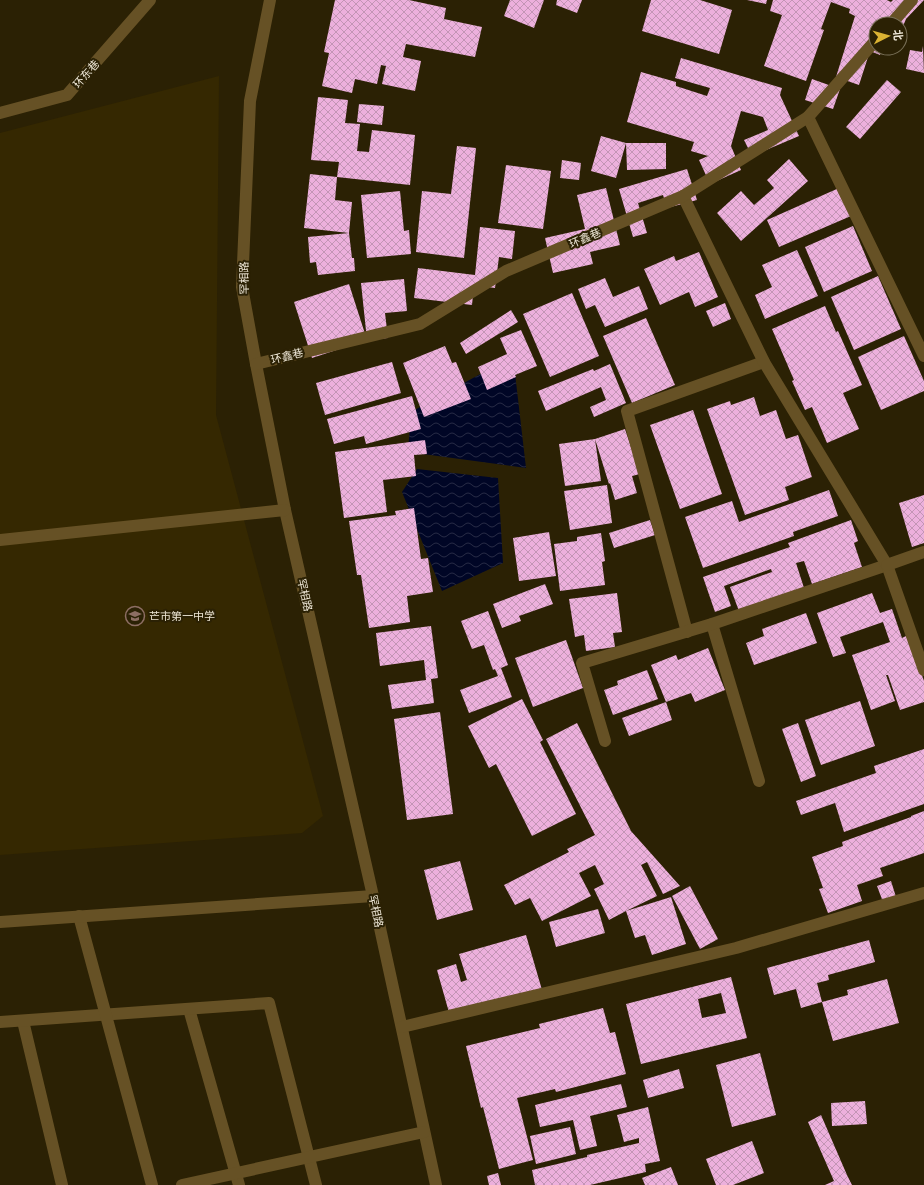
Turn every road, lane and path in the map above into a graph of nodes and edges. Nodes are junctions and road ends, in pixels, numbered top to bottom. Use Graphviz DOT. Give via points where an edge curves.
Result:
graph roads {
  1 [pos="150,0"];
  2 [pos="270,0"];
  3 [pos="912,0"];
  4 [pos="898,16"];
  5 [pos="868,49"];
  6 [pos="0,113"];
  7 [pos="808,117"];
  8 [pos="683,196"];
  9 [pos="924,356"];
  10 [pos="764,362"];
  11 [pos="256,364"];
  12 [pos="285,510"];
  13 [pos="0,540"];
  14 [pos="924,552"];
  15 [pos="887,565"];
  16 [pos="712,624"];
  17 [pos="687,632"];
  18 [pos="924,670"];
  19 [pos="605,741"];
  20 [pos="759,781"];
  21 [pos="924,893"];
  22 [pos="373,896"];
  23 [pos="79,916"];
  24 [pos="0,922"];
  25 [pos="189,1009"];
  26 [pos="106,1015"];
  27 [pos="23,1021"];
  28 [pos="0,1022"];
  29 [pos="402,1027"];
  30 [pos="424,1132"];
  31 [pos="310,1157"];
  32 [pos="237,1173"];
  33 [pos="62,1185"];
  34 [pos="152,1185"];
  35 [pos="182,1185"];
  36 [pos="240,1185"];
  37 [pos="316,1185"];
  38 [pos="436,1185"];
  1 -- 6 [label="street, 环东巷" via="67,96"];
  2 -- 11 [label="street, 罕相路" via="250,101 242,280"];
  3 -- 4 [label="street"];
  5 -- 7 [label="street, 环鑫巷"];
  7 -- 8 [label="street, 环鑫巷"];
  7 -- 9 [label="street"];
  8 -- 10 [label="street"];
  8 -- 11 [label="street, 环鑫巷" via="506,271 420,324"];
  10 -- 15 [label="street"];
  10 -- 17 [label="street" via="627,411"];
  11 -- 12 [label="street, 罕相路"];
  12 -- 13 [label="street"];
  12 -- 22 [label="street, 罕相路"];
  14 -- 15 [label="street"];
  15 -- 16 [label="street"];
  15 -- 18 [label="street"];
  16 -- 17 [label="street"];
  16 -- 20 [label="street"];
  17 -- 19 [label="street" via="582,663"];
  21 -- 29 [label="street" via="736,948"];
  22 -- 23 [label="street"];
  22 -- 29 [label="street, 罕相路"];
  23 -- 24 [label="street"];
  23 -- 26 [label="street"];
  25 -- 26 [label="street"];
  25 -- 31 [label="street" via="269,1004"];
  25 -- 32 [label="street"];
  26 -- 27 [label="street"];
  26 -- 34 [label="street"];
  27 -- 28 [label="street"];
  27 -- 33 [label="street"];
  29 -- 30 [label="street, 罕相路"];
  30 -- 31 [label="street"];
  30 -- 38 [label="street, 罕相路"];
  31 -- 32 [label="street"];
  31 -- 37 [label="street"];
  32 -- 35 [label="street"];
  32 -- 36 [label="street"];
}
